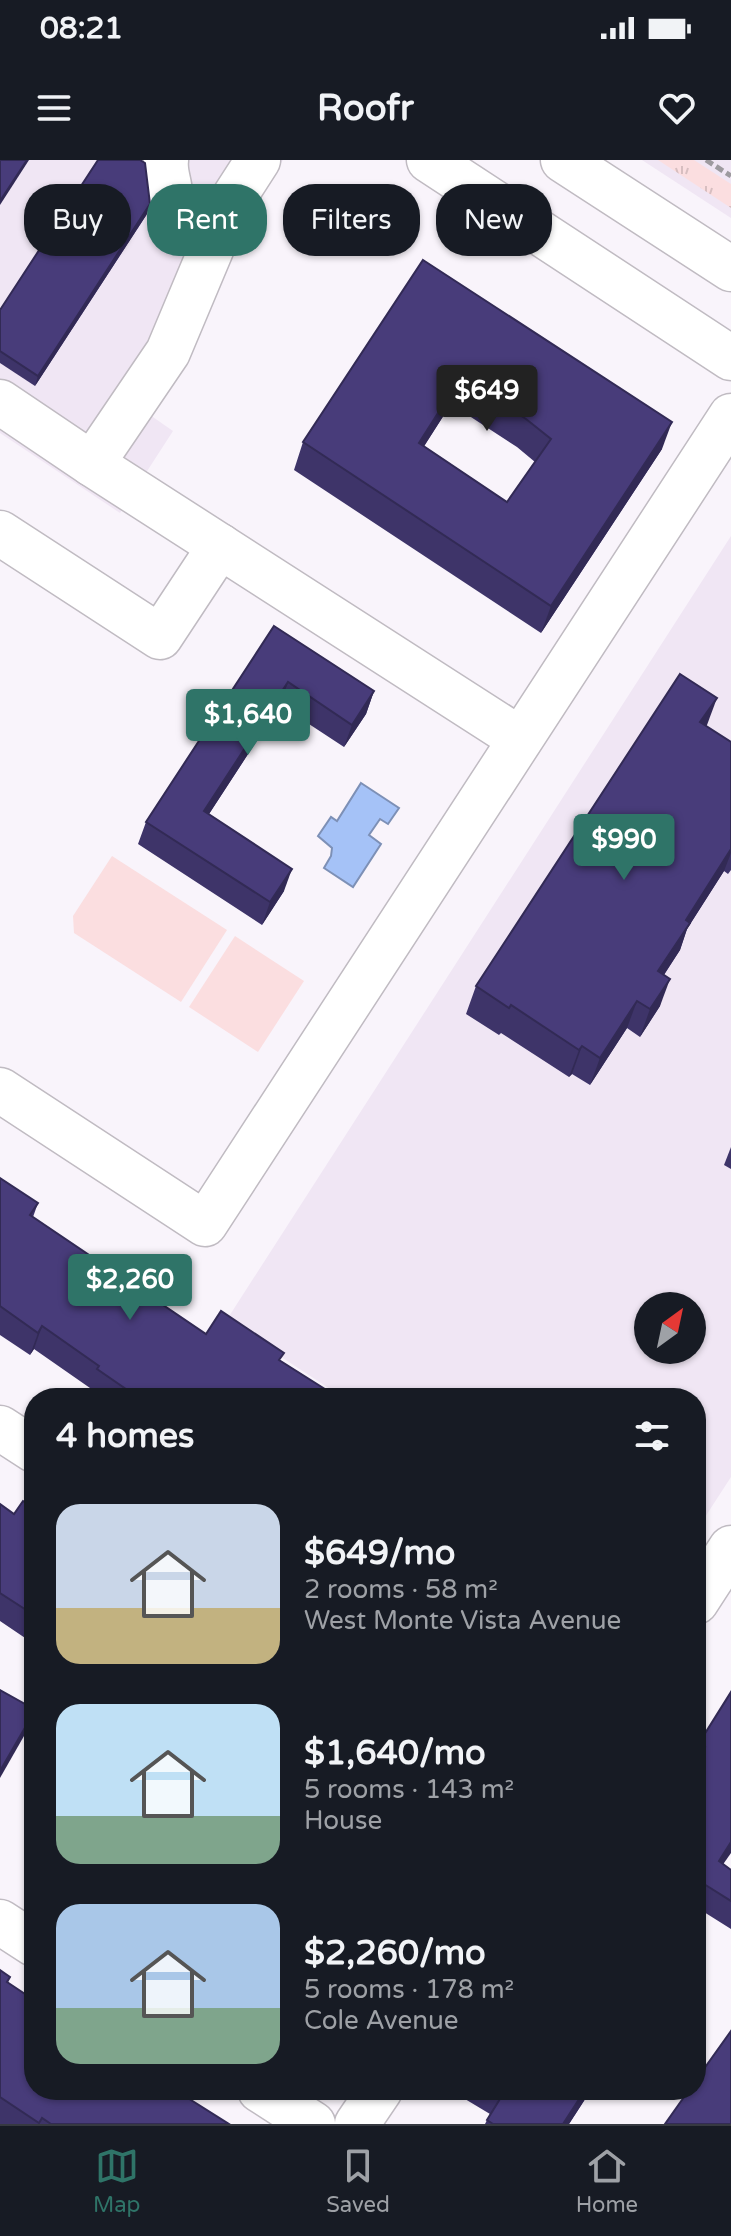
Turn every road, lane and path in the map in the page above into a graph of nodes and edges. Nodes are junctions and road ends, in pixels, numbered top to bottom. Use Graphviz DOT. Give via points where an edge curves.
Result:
graph roads {
  1 [pos="258,160"];
  2 [pos="429,160"];
  3 [pos="563,160"];
  4 [pos="706,160"];
  5 [pos="731,176"];
  6 [pos="731,269"];
  7 [pos="731,358"];
  8 [pos="0,402"];
  9 [pos="731,416"];
  10 [pos="92,464"];
  11 [pos="0,533"];
  12 [pos="220,546"];
  13 [pos="520,739"];
  14 [pos="0,1090"];
  15 [pos="0,1428"];
  16 [pos="24,1444"];
  17 [pos="0,1922"];
  18 [pos="24,1938"];
  19 [pos="276,2100"];
  20 [pos="373,2100"];
  21 [pos="313,2124"];
  22 [pos="357,2124"];
  1 -- 10 [label="main road" via="225,215 168,352"];
  2 -- 7 [label="main road"];
  3 -- 6 [label="main road"];
  4 -- 5 [label="path"];
  8 -- 10 [label="main road"];
  9 -- 13 [label="main road"];
  10 -- 12 [label="main road"];
  11 -- 12 [label="main road" via="160,637"];
  12 -- 13 [label="main road"];
  13 -- 14 [label="main road" via="205,1224"];
  15 -- 16 [label="main road"];
  17 -- 18 [label="main road"];
  19 -- 21 [label="main road"];
  20 -- 22 [label="main road"];
}
